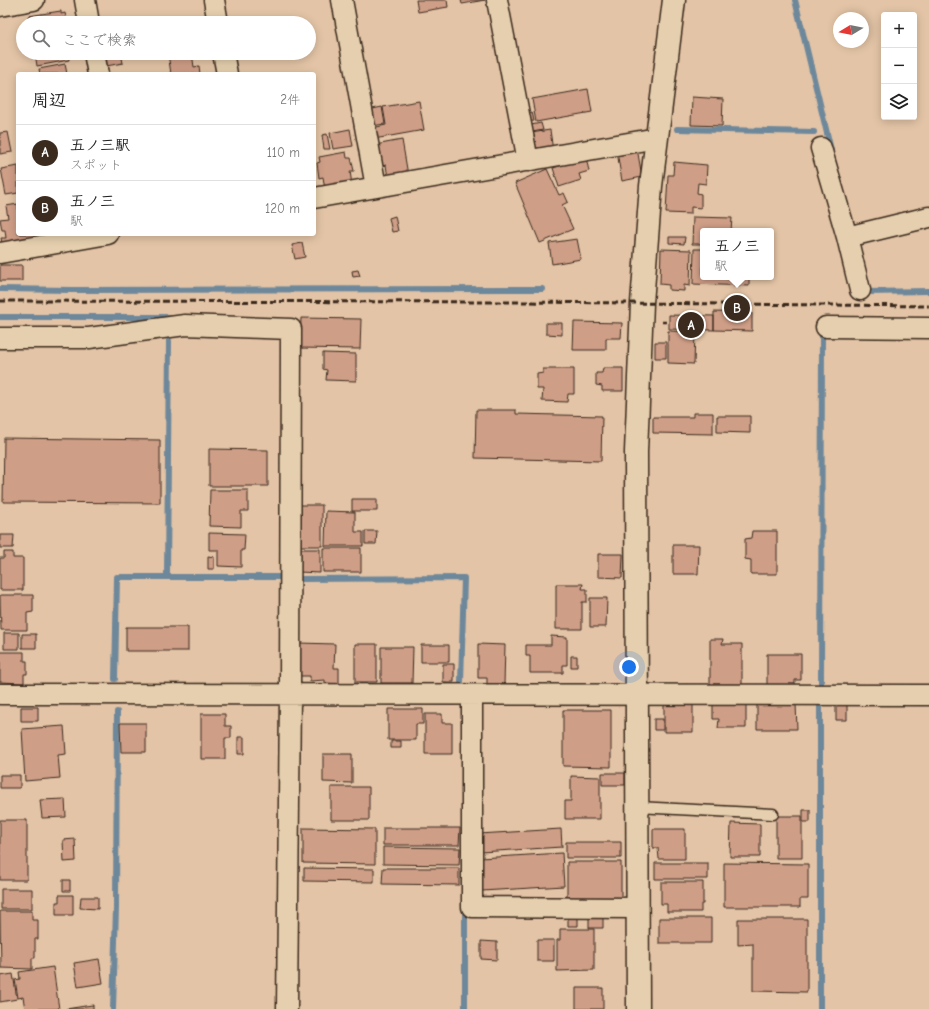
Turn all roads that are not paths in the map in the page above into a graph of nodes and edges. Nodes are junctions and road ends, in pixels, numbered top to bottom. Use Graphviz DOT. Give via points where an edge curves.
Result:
graph roads {
  1 [pos="34,0"];
  2 [pos="85,0"];
  3 [pos="214,0"];
  4 [pos="342,0"];
  5 [pos="497,0"];
  6 [pos="674,0"];
  7 [pos="0,6"];
  8 [pos="88,16"];
  9 [pos="217,16"];
  10 [pos="95,60"];
  11 [pos="224,60"];
  12 [pos="98,72"];
  13 [pos="227,72"];
  14 [pos="657,138"];
  15 [pos="821,148"];
  16 [pos="528,161"];
  17 [pos="376,187"];
  18 [pos="316,198"];
  19 [pos="929,217"];
  20 [pos="97,236"];
  21 [pos="847,237"];
  22 [pos="0,253"];
  23 [pos="860,290"];
  24 [pos="826,326"];
  25 [pos="929,328"];
  26 [pos="0,338"];
  27 [pos="0,694"];
  28 [pos="290,695"];
  29 [pos="929,695"];
  30 [pos="472,696"];
  31 [pos="638,696"];
  32 [pos="637,807"];
  33 [pos="774,814"];
  34 [pos="638,908"];
  35 [pos="287,1009"];
  36 [pos="638,1009"];
  1 -- 7 [label="street"];
  2 -- 8 [label="street"];
  3 -- 9 [label="street"];
  4 -- 17 [label="street"];
  5 -- 16 [label="street"];
  6 -- 14 [label="street"];
  10 -- 12 [label="street"];
  11 -- 13 [label="street"];
  14 -- 16 [label="street"];
  14 -- 31 [label="street" via="642,304 636,452"];
  15 -- 21 [label="street"];
  16 -- 17 [label="street"];
  17 -- 18 [label="street"];
  19 -- 21 [label="street"];
  20 -- 22 [label="street"];
  21 -- 23 [label="street"];
  24 -- 25 [label="street"];
  26 -- 28 [label="street" via="89,338 185,325 291,328"];
  27 -- 28 [label="street"];
  28 -- 30 [label="street"];
  28 -- 35 [label="street"];
  29 -- 31 [label="street"];
  30 -- 31 [label="street"];
  30 -- 34 [label="street" via="472,907"];
  31 -- 32 [label="street"];
  32 -- 33 [label="lane"];
  32 -- 34 [label="street"];
  34 -- 36 [label="street"];
}
